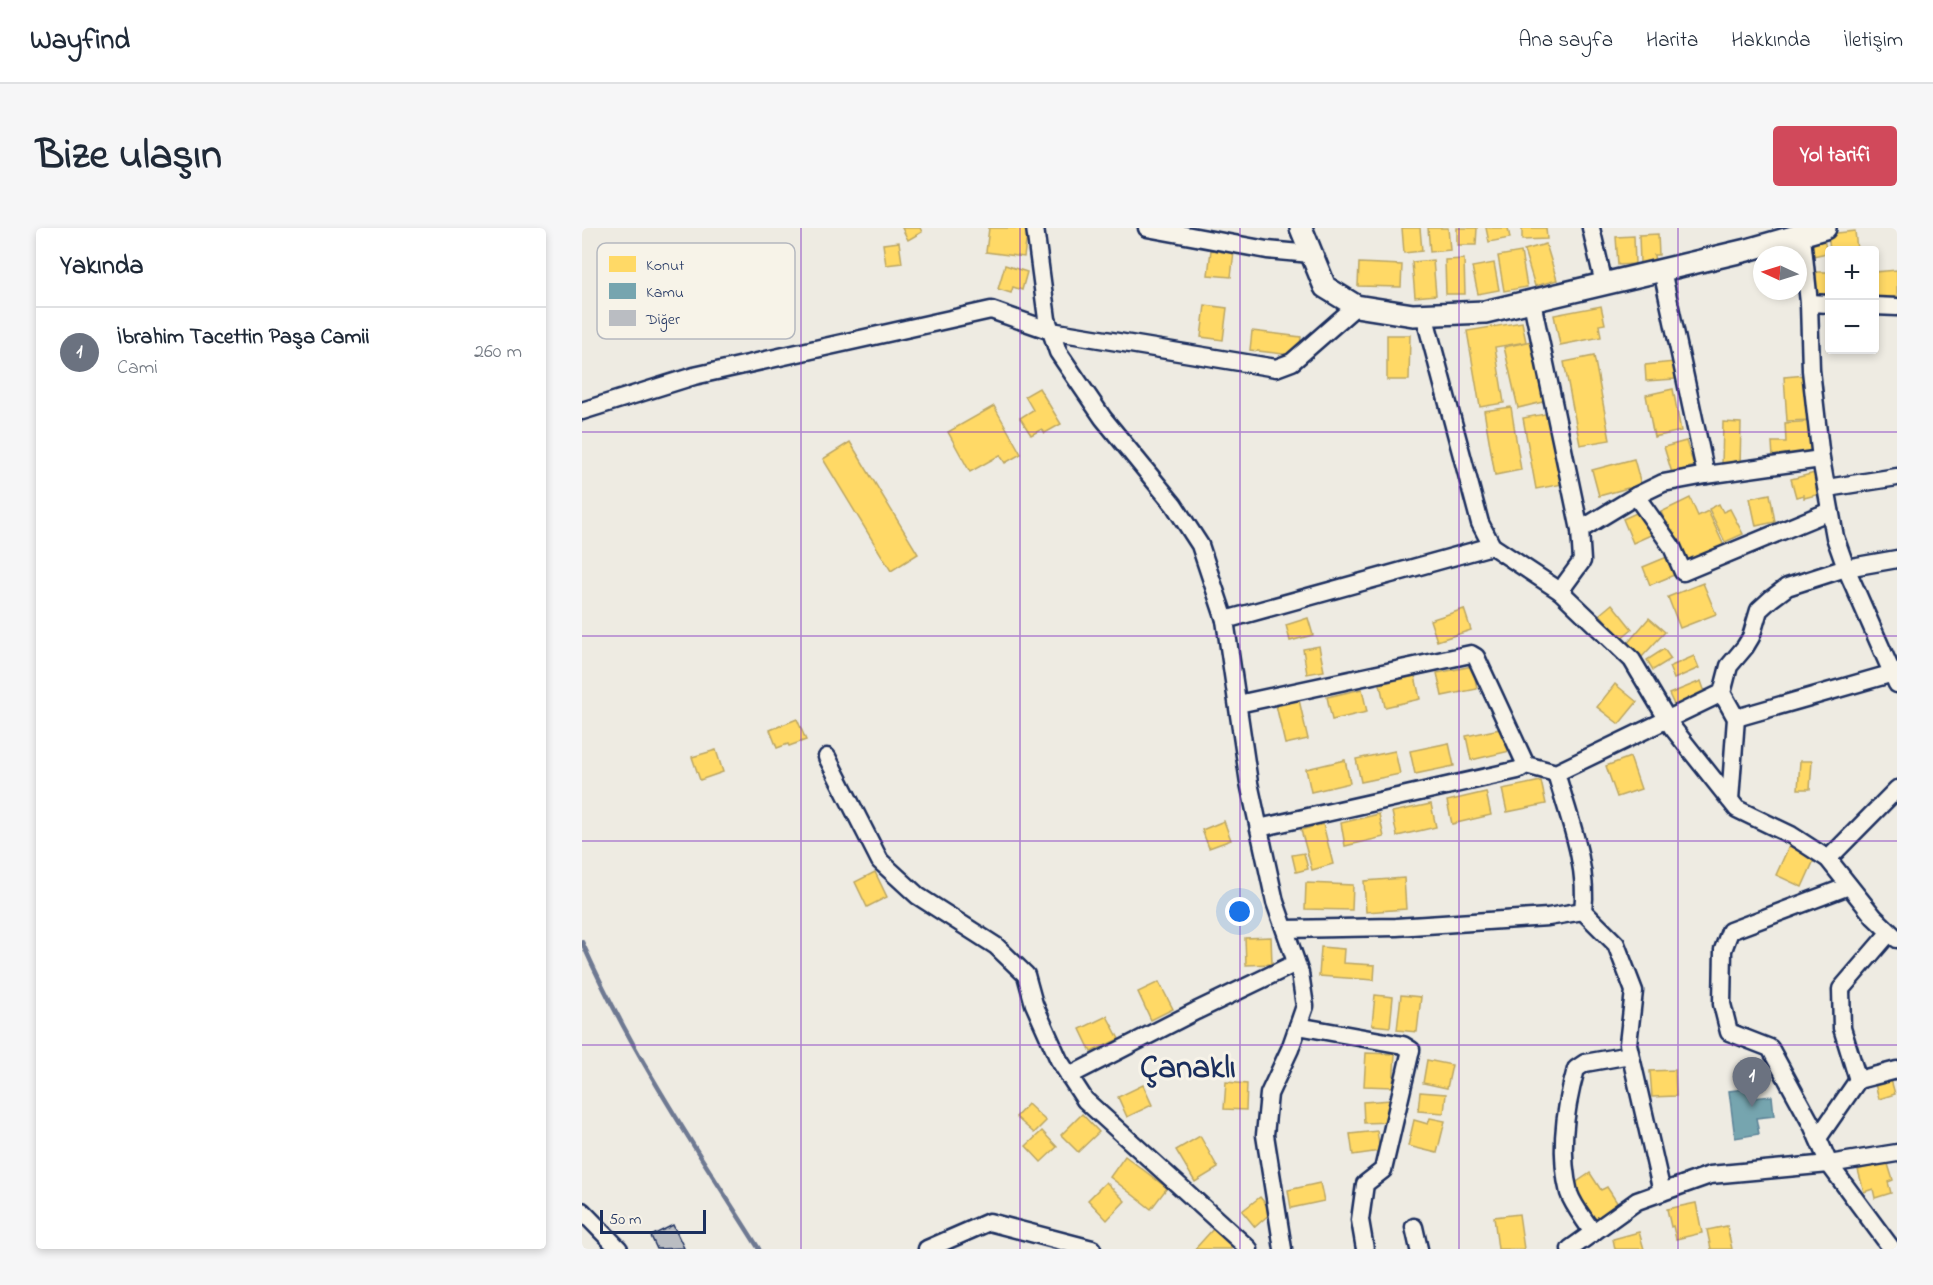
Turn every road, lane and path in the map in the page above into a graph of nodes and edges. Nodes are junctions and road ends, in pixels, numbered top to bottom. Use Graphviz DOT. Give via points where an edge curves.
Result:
graph roads {
  1 [pos="1035,228"];
  2 [pos="1147,228"];
  3 [pos="1301,228"];
  4 [pos="1591,228"];
  5 [pos="1826,228"];
  6 [pos="1801,231"];
  7 [pos="1311,254"];
  8 [pos="1662,270"];
  9 [pos="1604,284"];
  10 [pos="1532,302"];
  11 [pos="1809,303"];
  12 [pos="1825,304"];
  13 [pos="1356,306"];
  14 [pos="1879,306"];
  15 [pos="1897,307"];
  16 [pos="1424,314"];
  17 [pos="1051,331"];
  18 [pos="582,411"];
  19 [pos="1821,459"];
  20 [pos="1706,475"];
  21 [pos="1897,477"];
  22 [pos="1827,488"];
  23 [pos="1636,496"];
  24 [pos="1830,511"];
  25 [pos="1580,530"];
  26 [pos="1492,546"];
  27 [pos="1897,559"];
  28 [pos="1846,568"];
  29 [pos="1560,591"];
  30 [pos="1225,620"];
  31 [pos="1896,676"];
  32 [pos="1722,693"];
  33 [pos="1238,704"];
  34 [pos="1667,718"];
  35 [pos="1736,718"];
  36 [pos="827,757"];
  37 [pos="1526,765"];
  38 [pos="1556,773"];
  39 [pos="1897,789"];
  40 [pos="1730,800"];
  41 [pos="1259,828"];
  42 [pos="1828,860"];
  43 [pos="1849,886"];
  44 [pos="1582,911"];
  45 [pos="1285,929"];
  46 [pos="1893,936"];
  47 [pos="1296,963"];
  48 [pos="1298,1026"];
  49 [pos="1630,1055"];
  50 [pos="1897,1070"];
  51 [pos="1069,1076"];
  52 [pos="1858,1080"];
  53 [pos="1818,1138"];
  54 [pos="1897,1153"];
  55 [pos="1829,1164"];
  56 [pos="1662,1192"];
  57 [pos="582,1211"];
  58 [pos="1414,1227"];
  59 [pos="1593,1233"];
  60 [pos="1076,1246"];
  61 [pos="619,1249"];
  62 [pos="927,1249"];
  63 [pos="1092,1249"];
  64 [pos="1249,1249"];
  65 [pos="1283,1249"];
  66 [pos="1365,1249"];
  67 [pos="1419,1249"];
  68 [pos="1570,1249"];
  69 [pos="1892,1249"];
  1 -- 17 [label="street"];
  2 -- 7 [label="street"];
  3 -- 7 [label="street"];
  4 -- 9 [label="street"];
  5 -- 6 [label="street"];
  6 -- 8 [label="street" via="1747,250"];
  6 -- 11 [label="street"];
  7 -- 13 [label="street" via="1325,287"];
  8 -- 9 [label="street"];
  8 -- 20 [label="street"];
  9 -- 10 [label="street"];
  10 -- 16 [label="street" via="1485,312"];
  10 -- 25 [label="street"];
  11 -- 12 [label="street"];
  11 -- 19 [label="street" via="1811,370"];
  13 -- 16 [label="street"];
  13 -- 17 [label="street" via="1292,362 1276,368"];
  14 -- 15 [label="street"];
  16 -- 26 [label="street" via="1480,523"];
  17 -- 18 [label="street" via="991,310 694,376"];
  17 -- 30 [label="street" via="1058,352 1103,418 1174,505 1200,545"];
  19 -- 20 [label="street"];
  19 -- 22 [label="street"];
  20 -- 23 [label="street" via="1663,483"];
  21 -- 22 [label="street"];
  22 -- 24 [label="street"];
  23 -- 24 [label="street" via="1672,547 1683,572"];
  23 -- 25 [label="street"];
  24 -- 28 [label="street"];
  25 -- 29 [label="street" via="1582,561"];
  26 -- 29 [label="street"];
  26 -- 30 [label="street"];
  27 -- 28 [label="street"];
  28 -- 31 [label="street"];
  28 -- 32 [label="street" via="1786,587 1759,610 1745,647 1729,666"];
  29 -- 34 [label="street" via="1632,660"];
  30 -- 33 [label="street"];
  31 -- 35 [label="street"];
  32 -- 34 [label="street"];
  32 -- 35 [label="street"];
  33 -- 37 [label="street" via="1471,654 1476,657"];
  33 -- 41 [label="street"];
  34 -- 38 [label="street"];
  34 -- 40 [label="street"];
  35 -- 40 [label="street"];
  36 -- 51 [label="street" via="880,861 918,896 996,946 1026,975 1034,1004"];
  37 -- 38 [label="street"];
  37 -- 41 [label="street" via="1518,770"];
  38 -- 44 [label="street" via="1578,850"];
  39 -- 42 [label="street"];
  40 -- 42 [label="street" via="1737,809 1791,835"];
  41 -- 45 [label="street"];
  42 -- 43 [label="street"];
  43 -- 46 [label="street"];
  43 -- 53 [label="street" via="1730,931 1723,950 1722,1004 1729,1032 1770,1048"];
  44 -- 45 [label="street" via="1548,917 1396,927"];
  44 -- 49 [label="street" via="1616,944 1634,991"];
  45 -- 47 [label="street"];
  46 -- 52 [label="street" via="1841,989 1842,1028"];
  47 -- 48 [label="street" via="1305,1006"];
  47 -- 51 [label="street"];
  48 -- 65 [label="street" via="1269,1094 1265,1135"];
  48 -- 66 [label="street" via="1403,1045 1411,1050 1383,1170 1365,1184 1360,1220"];
  49 -- 56 [label="street"];
  49 -- 59 [label="street" via="1585,1063 1576,1069 1571,1087 1563,1144 1569,1194"];
  50 -- 52 [label="street"];
  51 -- 64 [label="street" via="1085,1100"];
  52 -- 53 [label="street"];
  53 -- 55 [label="street"];
  54 -- 55 [label="street"];
  55 -- 56 [label="street" via="1710,1175"];
  55 -- 69 [label="street"];
  56 -- 59 [label="street" via="1637,1201"];
  57 -- 61 [label="street"];
  58 -- 67 [label="street"];
  59 -- 68 [label="street"];
  60 -- 62 [label="street" via="989,1222"];
  60 -- 63 [label="street"];
}
